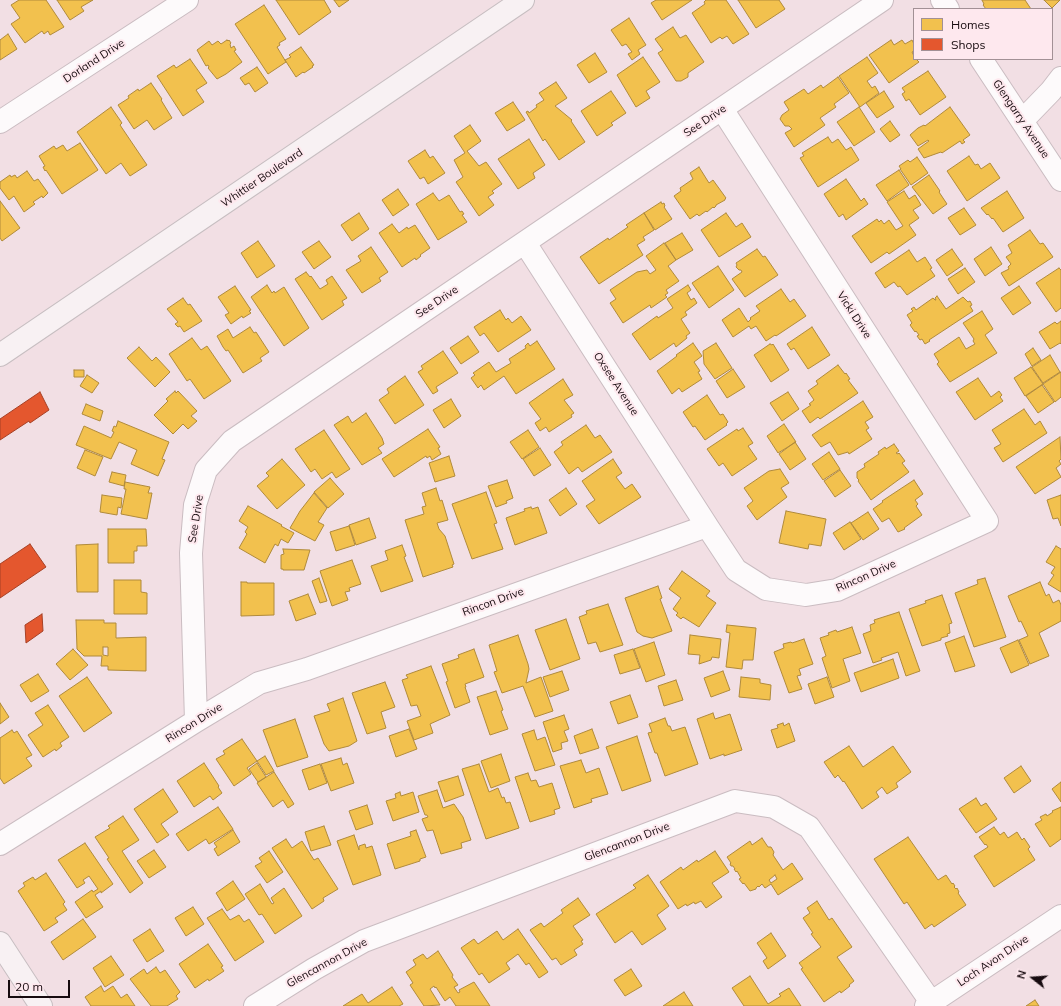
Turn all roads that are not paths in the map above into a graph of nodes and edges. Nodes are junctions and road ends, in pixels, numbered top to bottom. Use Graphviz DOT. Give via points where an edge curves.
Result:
graph roads {
  1 [pos="188,0"];
  2 [pos="523,0"];
  3 [pos="882,0"];
  4 [pos="982,60"];
  5 [pos="1061,78"];
  6 [pos="722,109"];
  7 [pos="1022,121"];
  8 [pos="0,122"];
  9 [pos="1061,180"];
  10 [pos="525,243"];
  11 [pos="0,355"];
  12 [pos="987,521"];
  13 [pos="707,526"];
  14 [pos="196,721"];
  15 [pos="0,844"];
  16 [pos="1061,916"];
  17 [pos="0,943"];
  18 [pos="929,1004"];
  19 [pos="41,1006"];
  20 [pos="255,1006"];
  1 -- 8 [label="street, Dorland Drive"];
  2 -- 11 [label="main road, Whittier Boulevard"];
  3 -- 6 [label="street, See Drive"];
  4 -- 7 [label="street, Glengarry Avenue"];
  5 -- 7 [label="street"];
  6 -- 10 [label="street, See Drive"];
  6 -- 12 [label="street, Vicki Drive"];
  7 -- 9 [label="street, Glengarry Avenue"];
  10 -- 13 [label="street, Oxsee Avenue"];
  10 -- 14 [label="street, See Drive" via="232,441 206,470 195,506 191,553"];
  12 -- 13 [label="street, Rincon Drive" via="837,590 806,595 766,589 736,570"];
  13 -- 14 [label="street, Rincon Drive" via="314,666 259,683"];
  14 -- 15 [label="street, Rincon Drive"];
  16 -- 18 [label="street, Loch Avon Drive"];
  17 -- 19 [label="main road"];
  18 -- 20 [label="street, Glencannon Drive" via="809,827 774,807 735,802 364,941"];
}
